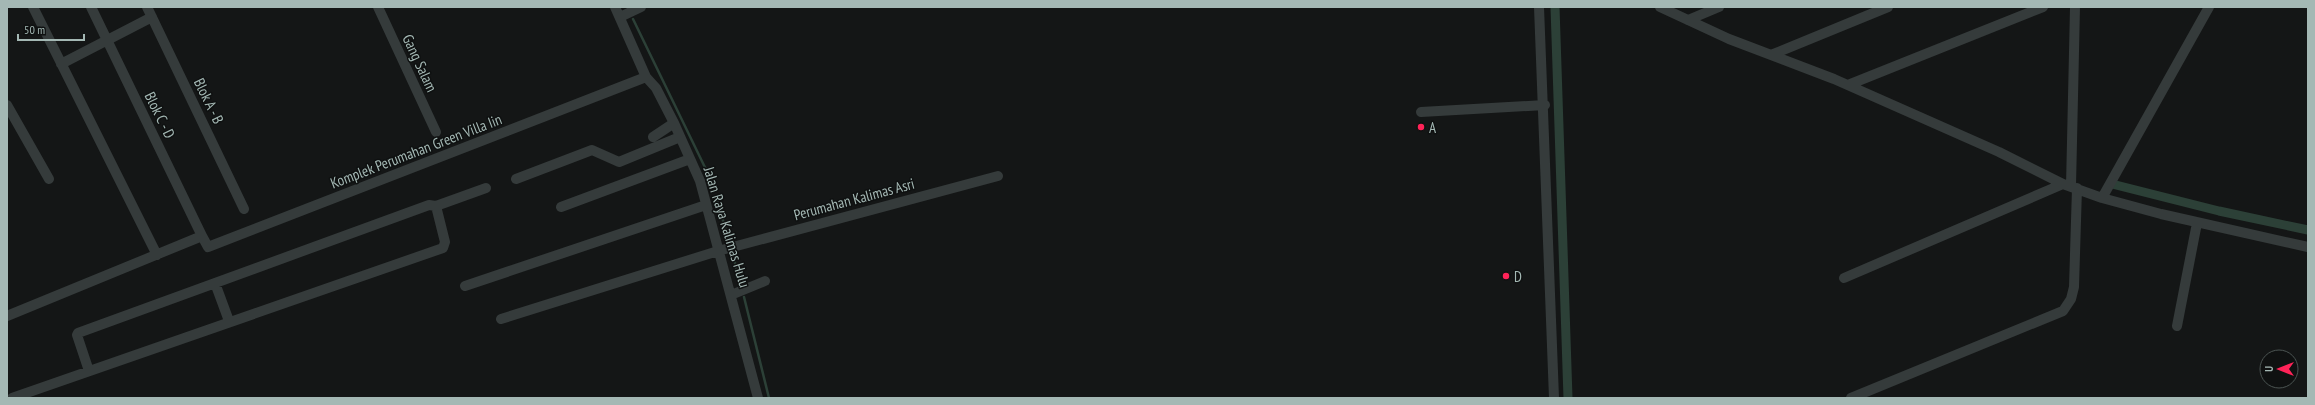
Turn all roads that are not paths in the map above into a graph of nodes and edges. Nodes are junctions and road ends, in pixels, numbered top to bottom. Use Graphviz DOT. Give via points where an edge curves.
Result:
graph roads {
  1 [pos="33,7"];
  2 [pos="91,7"];
  3 [pos="147,7"];
  4 [pos="378,7"];
  5 [pos="615,7"];
  6 [pos="641,7"];
  7 [pos="1539,7"];
  8 [pos="1660,7"];
  9 [pos="1720,7"];
  10 [pos="1888,7"];
  11 [pos="2043,7"];
  12 [pos="2075,7"];
  13 [pos="2209,7"];
  14 [pos="152,17"];
  15 [pos="620,17"];
  16 [pos="1688,20"];
  17 [pos="107,41"];
  18 [pos="1771,55"];
  19 [pos="61,64"];
  20 [pos="646,77"];
  21 [pos="1848,85"];
  22 [pos="7,105"];
  23 [pos="1544,105"];
  24 [pos="1421,112"];
  25 [pos="674,123"];
  26 [pos="436,132"];
  27 [pos="652,137"];
  28 [pos="680,137"];
  29 [pos="690,159"];
  30 [pos="998,176"];
  31 [pos="49,179"];
  32 [pos="516,179"];
  33 [pos="2070,186"];
  34 [pos="486,188"];
  35 [pos="2106,191"];
  36 [pos="706,205"];
  37 [pos="436,206"];
  38 [pos="561,207"];
  39 [pos="244,209"];
  40 [pos="2197,223"];
  41 [pos="201,236"];
  42 [pos="2308,247"];
  43 [pos="718,251"];
  44 [pos="157,255"];
  45 [pos="1844,278"];
  46 [pos="765,281"];
  47 [pos="215,283"];
  48 [pos="465,286"];
  49 [pos="731,295"];
  50 [pos="7,316"];
  51 [pos="501,319"];
  52 [pos="229,321"];
  53 [pos="2177,326"];
  54 [pos="89,371"];
  55 [pos="12,398"];
  56 [pos="758,398"];
  57 [pos="1554,398"];
  58 [pos="1851,398"];
  1 -- 19 [label="street"];
  2 -- 17 [label="street, Blok C - D"];
  3 -- 14 [label="street, Blok A - B"];
  4 -- 26 [label="street, Gang Salam"];
  5 -- 15 [label="street, Jalan Raya Kalimas Hulu"];
  6 -- 15 [label="street"];
  7 -- 23 [label="street"];
  8 -- 16 [label="street"];
  9 -- 16 [label="street"];
  10 -- 18 [label="street"];
  11 -- 21 [label="street"];
  12 -- 33 [label="street"];
  13 -- 35 [label="street"];
  14 -- 17 [label="street"];
  14 -- 39 [label="street, Blok A - B"];
  15 -- 20 [label="street, Jalan Raya Kalimas Hulu"];
  16 -- 18 [label="street"];
  17 -- 19 [label="street"];
  17 -- 41 [label="street, Blok C - D"];
  18 -- 21 [label="street"];
  19 -- 44 [label="street"];
  20 -- 25 [label="street, Jalan Raya Kalimas Hulu" via="656,88"];
  20 -- 41 [label="street, Komplek Perumahan Green Villa Iin" via="208,247"];
  21 -- 33 [label="street"];
  22 -- 31 [label="street"];
  23 -- 24 [label="street"];
  23 -- 57 [label="street"];
  25 -- 27 [label="street"];
  25 -- 28 [label="street, Jalan Raya Kalimas Hulu"];
  28 -- 29 [label="street, Jalan Raya Kalimas Hulu"];
  28 -- 32 [label="street" via="619,162 592,150"];
  29 -- 36 [label="street, Jalan Raya Kalimas Hulu" via="700,181"];
  29 -- 38 [label="street"];
  30 -- 43 [label="street, Perumahan Kalimas Asri"];
  33 -- 35 [label="street"];
  33 -- 45 [label="street"];
  33 -- 58 [label="street" via="2074,287 2071,299 2062,311"];
  34 -- 37 [label="street"];
  35 -- 40 [label="street"];
  36 -- 43 [label="street, Jalan Raya Kalimas Hulu"];
  36 -- 48 [label="street"];
  37 -- 47 [label="street" via="429,205"];
  37 -- 52 [label="street" via="445,242 443,248"];
  40 -- 42 [label="street"];
  40 -- 53 [label="street"];
  41 -- 44 [label="street"];
  43 -- 49 [label="street, Jalan Raya Kalimas Hulu"];
  43 -- 51 [label="street, Perumahan Kalimas Asri"];
  44 -- 50 [label="street"];
  46 -- 49 [label="street"];
  47 -- 52 [label="street"];
  47 -- 54 [label="street" via="78,333"];
  49 -- 56 [label="street, Jalan Raya Kalimas Hulu"];
  52 -- 54 [label="street"];
  54 -- 55 [label="street"];
}
